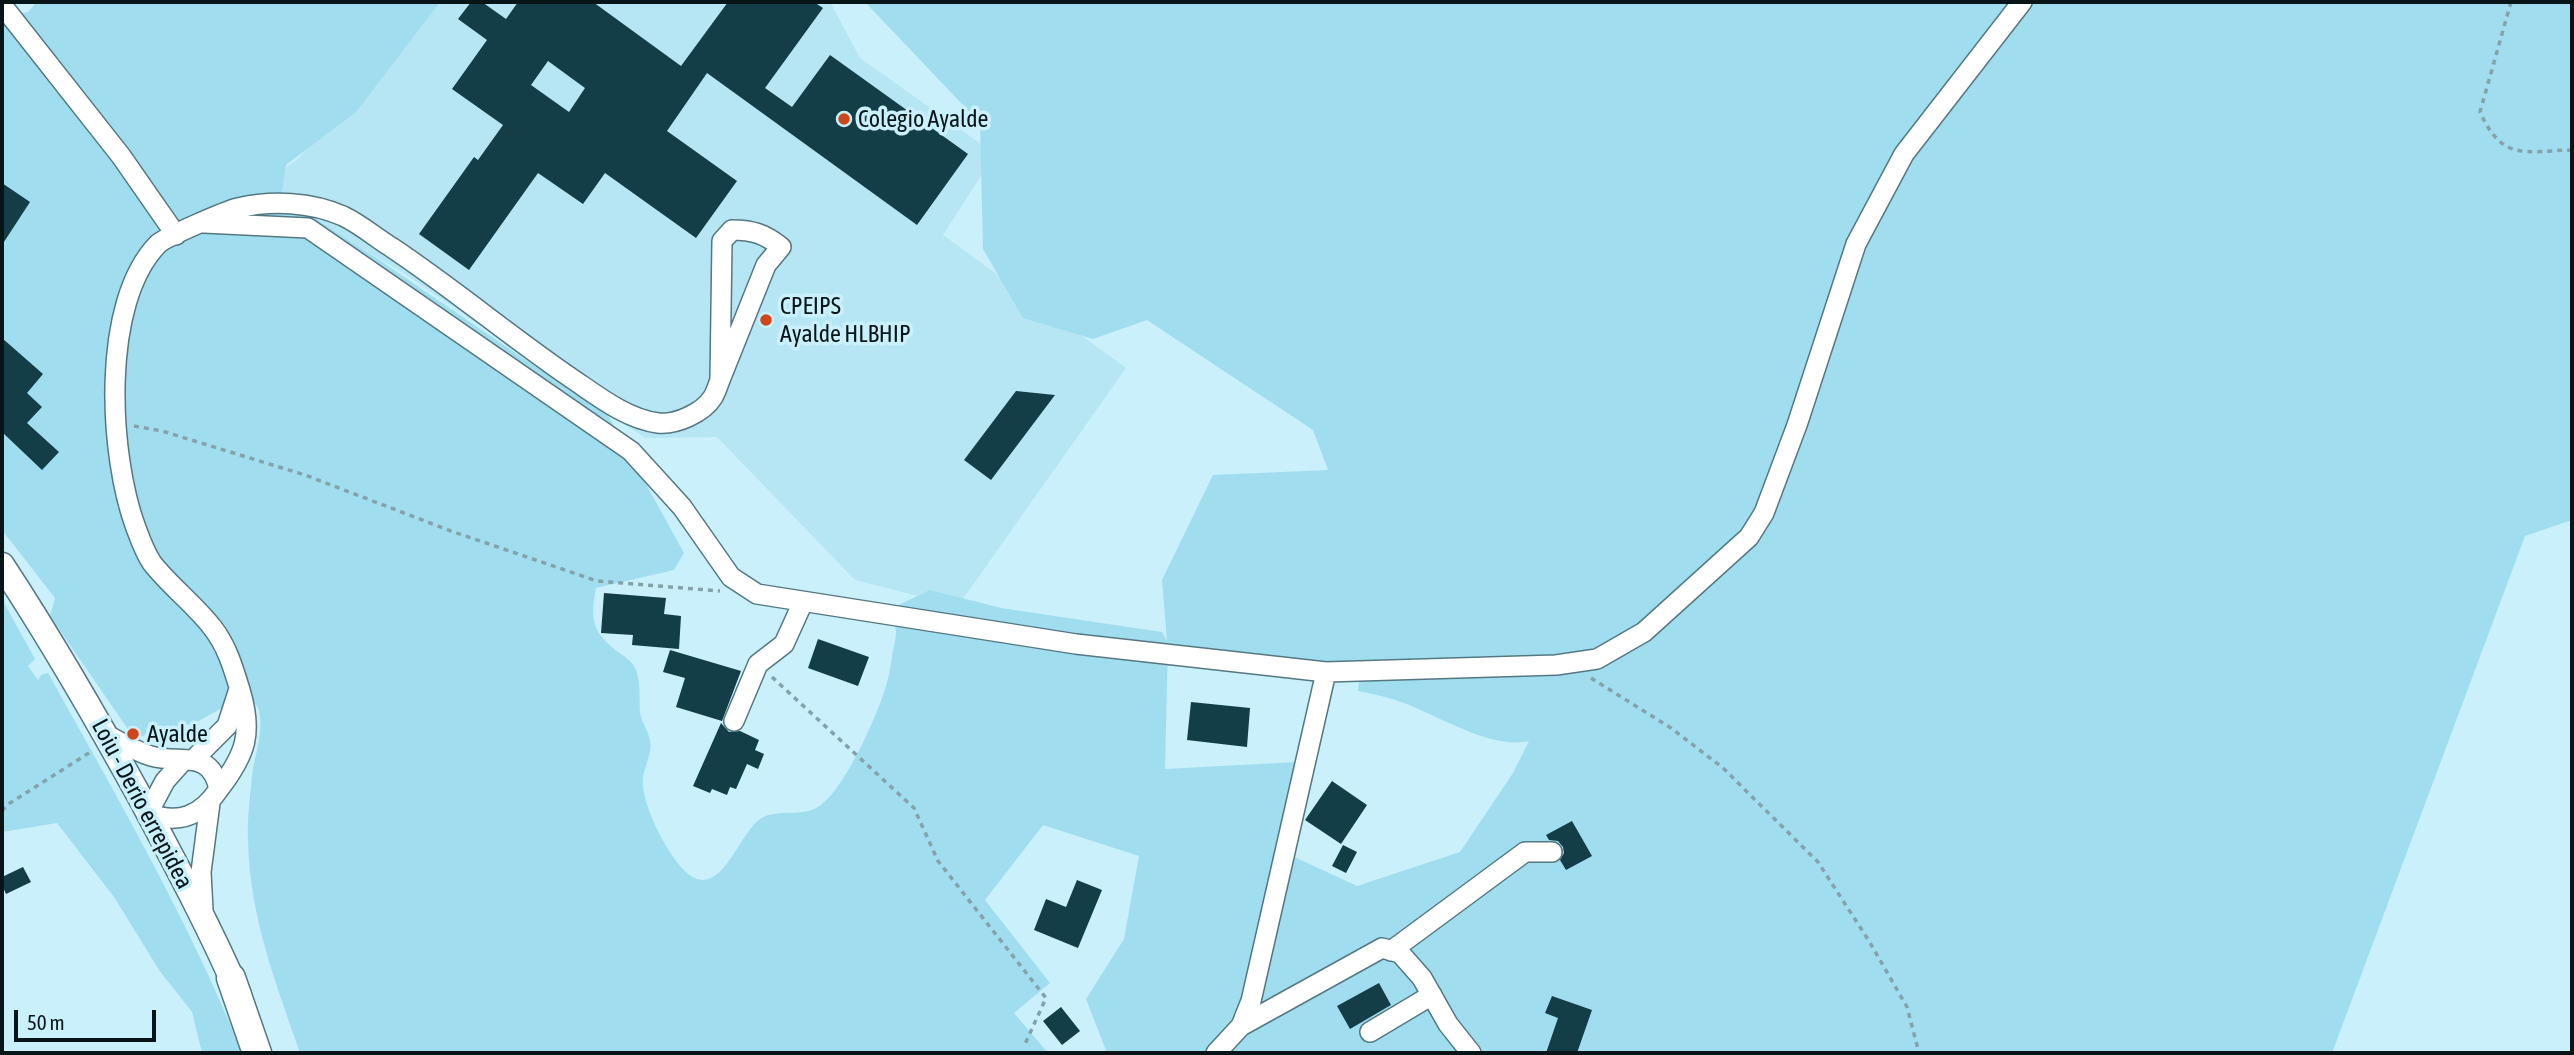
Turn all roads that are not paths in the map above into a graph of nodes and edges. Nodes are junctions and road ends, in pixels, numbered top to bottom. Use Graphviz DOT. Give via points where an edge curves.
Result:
graph roads {
  1 [pos="2022,2"];
  2 [pos="2,5"];
  3 [pos="204,223"];
  4 [pos="176,235"];
  5 [pos="720,380"];
  6 [pos="2,565"];
  7 [pos="803,602"];
  8 [pos="1326,672"];
  9 [pos="239,688"];
  10 [pos="734,721"];
  11 [pos="107,737"];
  12 [pos="189,760"];
  13 [pos="214,796"];
  14 [pos="148,813"];
  15 [pos="1552,852"];
  16 [pos="205,925"];
  17 [pos="1391,951"];
  18 [pos="231,978"];
  19 [pos="1432,995"];
  20 [pos="1241,1027"];
  21 [pos="1370,1032"];
  22 [pos="257,1053"];
  23 [pos="264,1053"];
  24 [pos="1216,1053"];
  25 [pos="1471,1053"];
  1 -- 8 [label="street" via="1903,154 1856,244 1797,425 1764,513 1749,537 1644,632 1597,659"];
  2 -- 4 [label="street" via="121,156"];
  3 -- 4 [label="street"];
  3 -- 5 [label="street" via="236,208 269,204 304,204 344,217 417,264 520,344 637,418 660,423 689,417 712,399"];
  3 -- 7 [label="street" via="308,228 631,451 682,507 732,577 757,594"];
  4 -- 9 [label="street" via="160,242 138,272 126,299 115,355 120,469 135,527 150,560 225,646"];
  5 -- 5 [label="street" via="766,265 781,247 750,230 732,230 722,241"];
  6 -- 11 [label="main road, Loiu - Derio errepidea"];
  7 -- 8 [label="street" via="1076,644"];
  7 -- 10 [label="street" via="784,644 758,664"];
  8 -- 20 [label="street" via="1251,1001"];
  9 -- 12 [label="street" via="227,726"];
  9 -- 13 [label="street" via="248,727 235,767"];
  11 -- 12 [label="street" via="152,757"];
  11 -- 14 [label="main road, Loiu - Derio errepidea"];
  12 -- 13 [label="street" via="206,765 216,777"];
  12 -- 14 [label="street" via="165,781"];
  13 -- 14 [label="street" via="181,818 163,819"];
  13 -- 16 [label="street" via="201,872"];
  14 -- 16 [label="main road, Loiu - Derio errepidea"];
  15 -- 17 [label="street" via="1525,852"];
  16 -- 18 [label="main road, Loiu - Derio errepidea"];
  17 -- 19 [label="street" via="1400,953"];
  17 -- 20 [label="street" via="1382,948"];
  18 -- 22 [label="highway"];
  18 -- 23 [label="main road, Loiu - Derio errepidea"];
  19 -- 21 [label="street"];
  19 -- 25 [label="street"];
  20 -- 24 [label="street"];
}
